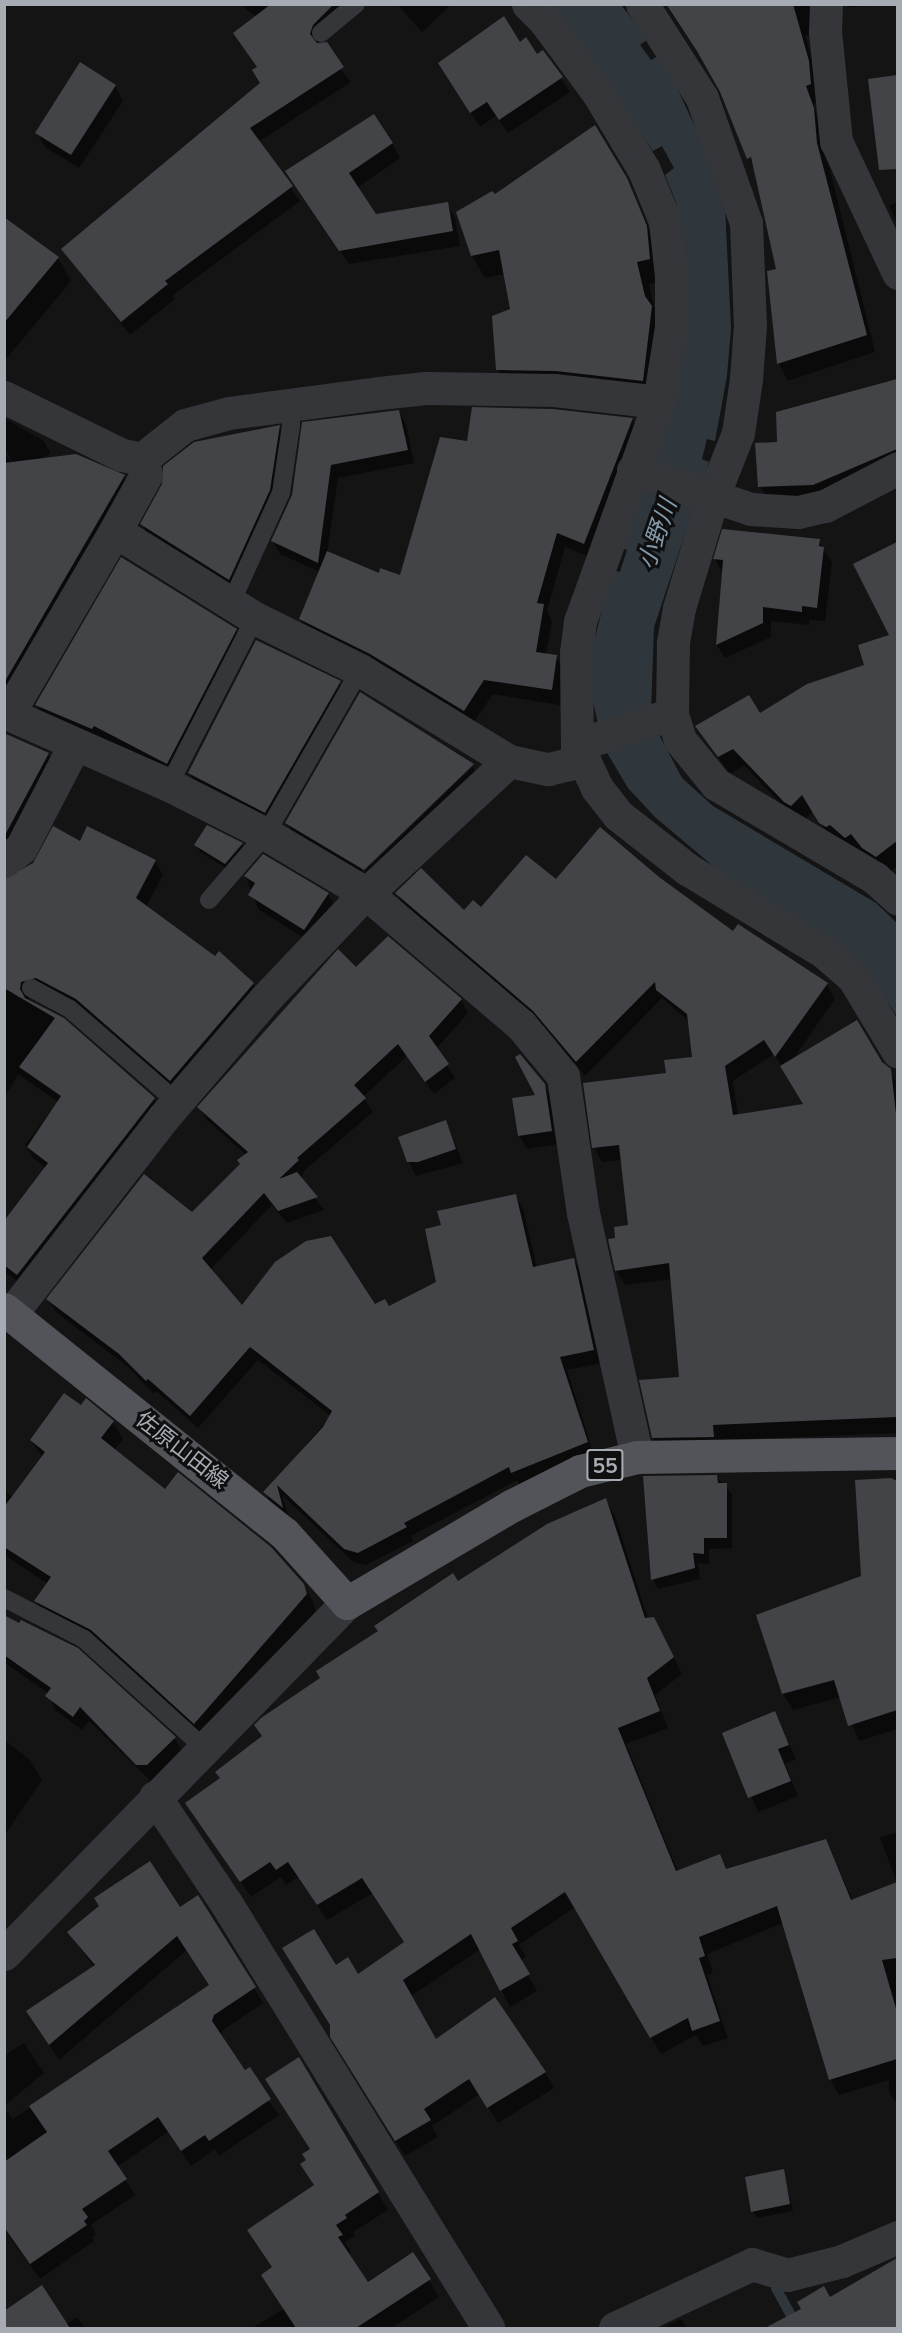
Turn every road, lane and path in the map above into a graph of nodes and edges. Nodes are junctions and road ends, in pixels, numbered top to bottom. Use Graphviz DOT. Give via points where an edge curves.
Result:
graph roads {
  1 [pos="356,4"];
  2 [pos="528,4"];
  3 [pos="642,4"];
  4 [pos="826,4"];
  5 [pos="321,33"];
  6 [pos="897,273"];
  7 [pos="4,397"];
  8 [pos="659,402"];
  9 [pos="289,407"];
  10 [pos="142,459"];
  11 [pos="897,468"];
  12 [pos="640,472"];
  13 [pos="705,494"];
  14 [pos="115,531"];
  15 [pos="243,611"];
  16 [pos="360,670"];
  17 [pos="6,713"];
  18 [pos="663,717"];
  19 [pos="75,744"];
  20 [pos="586,748"];
  21 [pos="509,761"];
  22 [pos="169,785"];
  23 [pos="266,834"];
  24 [pos="4,861"];
  25 [pos="367,894"];
  26 [pos="897,899"];
  27 [pos="209,900"];
  28 [pos="32,988"];
  29 [pos="897,1052"];
  30 [pos="177,1102"];
  31 [pos="8,1312"];
  32 [pos="897,1453"];
  33 [pos="637,1457"];
  34 [pos="4,1598"];
  35 [pos="347,1603"];
  36 [pos="203,1748"];
  37 [pos="155,1797"];
  38 [pos="4,1954"];
  39 [pos="897,2236"];
  40 [pos="488,2328"];
  41 [pos="615,2328"];
  1 -- 5 [label="lane"];
  2 -- 8 [label="street" via="544,20 623,132 645,170 665,221 671,327"];
  3 -- 13 [label="street" via="702,98 732,174 746,223 750,325 747,379 738,433"];
  4 -- 6 [label="street" via="836,141"];
  7 -- 10 [label="street" via="122,455"];
  8 -- 9 [label="street" via="554,390 426,388"];
  8 -- 12 [label="street"];
  9 -- 10 [label="street" via="229,413 185,425"];
  9 -- 15 [label="lane" via="291,425 281,493"];
  10 -- 14 [label="street" via="146,475"];
  11 -- 13 [label="street" via="825,506 798,512 751,509"];
  12 -- 13 [label="street"];
  12 -- 20 [label="street" via="580,621 575,663"];
  13 -- 18 [label="street" via="679,608"];
  14 -- 15 [label="street"];
  14 -- 17 [label="street"];
  15 -- 16 [label="street"];
  15 -- 22 [label="lane"];
  16 -- 21 [label="street"];
  16 -- 23 [label="lane"];
  17 -- 19 [label="street"];
  18 -- 20 [label="street"];
  18 -- 26 [label="street" via="716,784 874,878"];
  19 -- 22 [label="street"];
  19 -- 24 [label="street" via="21,848"];
  20 -- 21 [label="street" via="548,769"];
  20 -- 29 [label="street" via="618,815 687,869 824,952 853,977"];
  21 -- 25 [label="street"];
  22 -- 23 [label="street"];
  23 -- 25 [label="street"];
  23 -- 27 [label="lane"];
  25 -- 30 [label="street" via="266,998"];
  25 -- 33 [label="street" via="521,1025 563,1076 583,1213"];
  28 -- 30 [label="lane" via="70,1009"];
  30 -- 31 [label="street"];
  31 -- 35 [label="main road, 佐原山田線" via="284,1533"];
  32 -- 33 [label="main road, 55"];
  33 -- 35 [label="main road, 55" via="580,1471 543,1488"];
  34 -- 36 [label="lane" via="84,1639"];
  35 -- 36 [label="street"];
  36 -- 37 [label="street"];
  37 -- 38 [label="street"];
  37 -- 40 [label="street" via="226,1903"];
  39 -- 41 [label="street" via="842,2261 786,2275 752,2264"];
}
